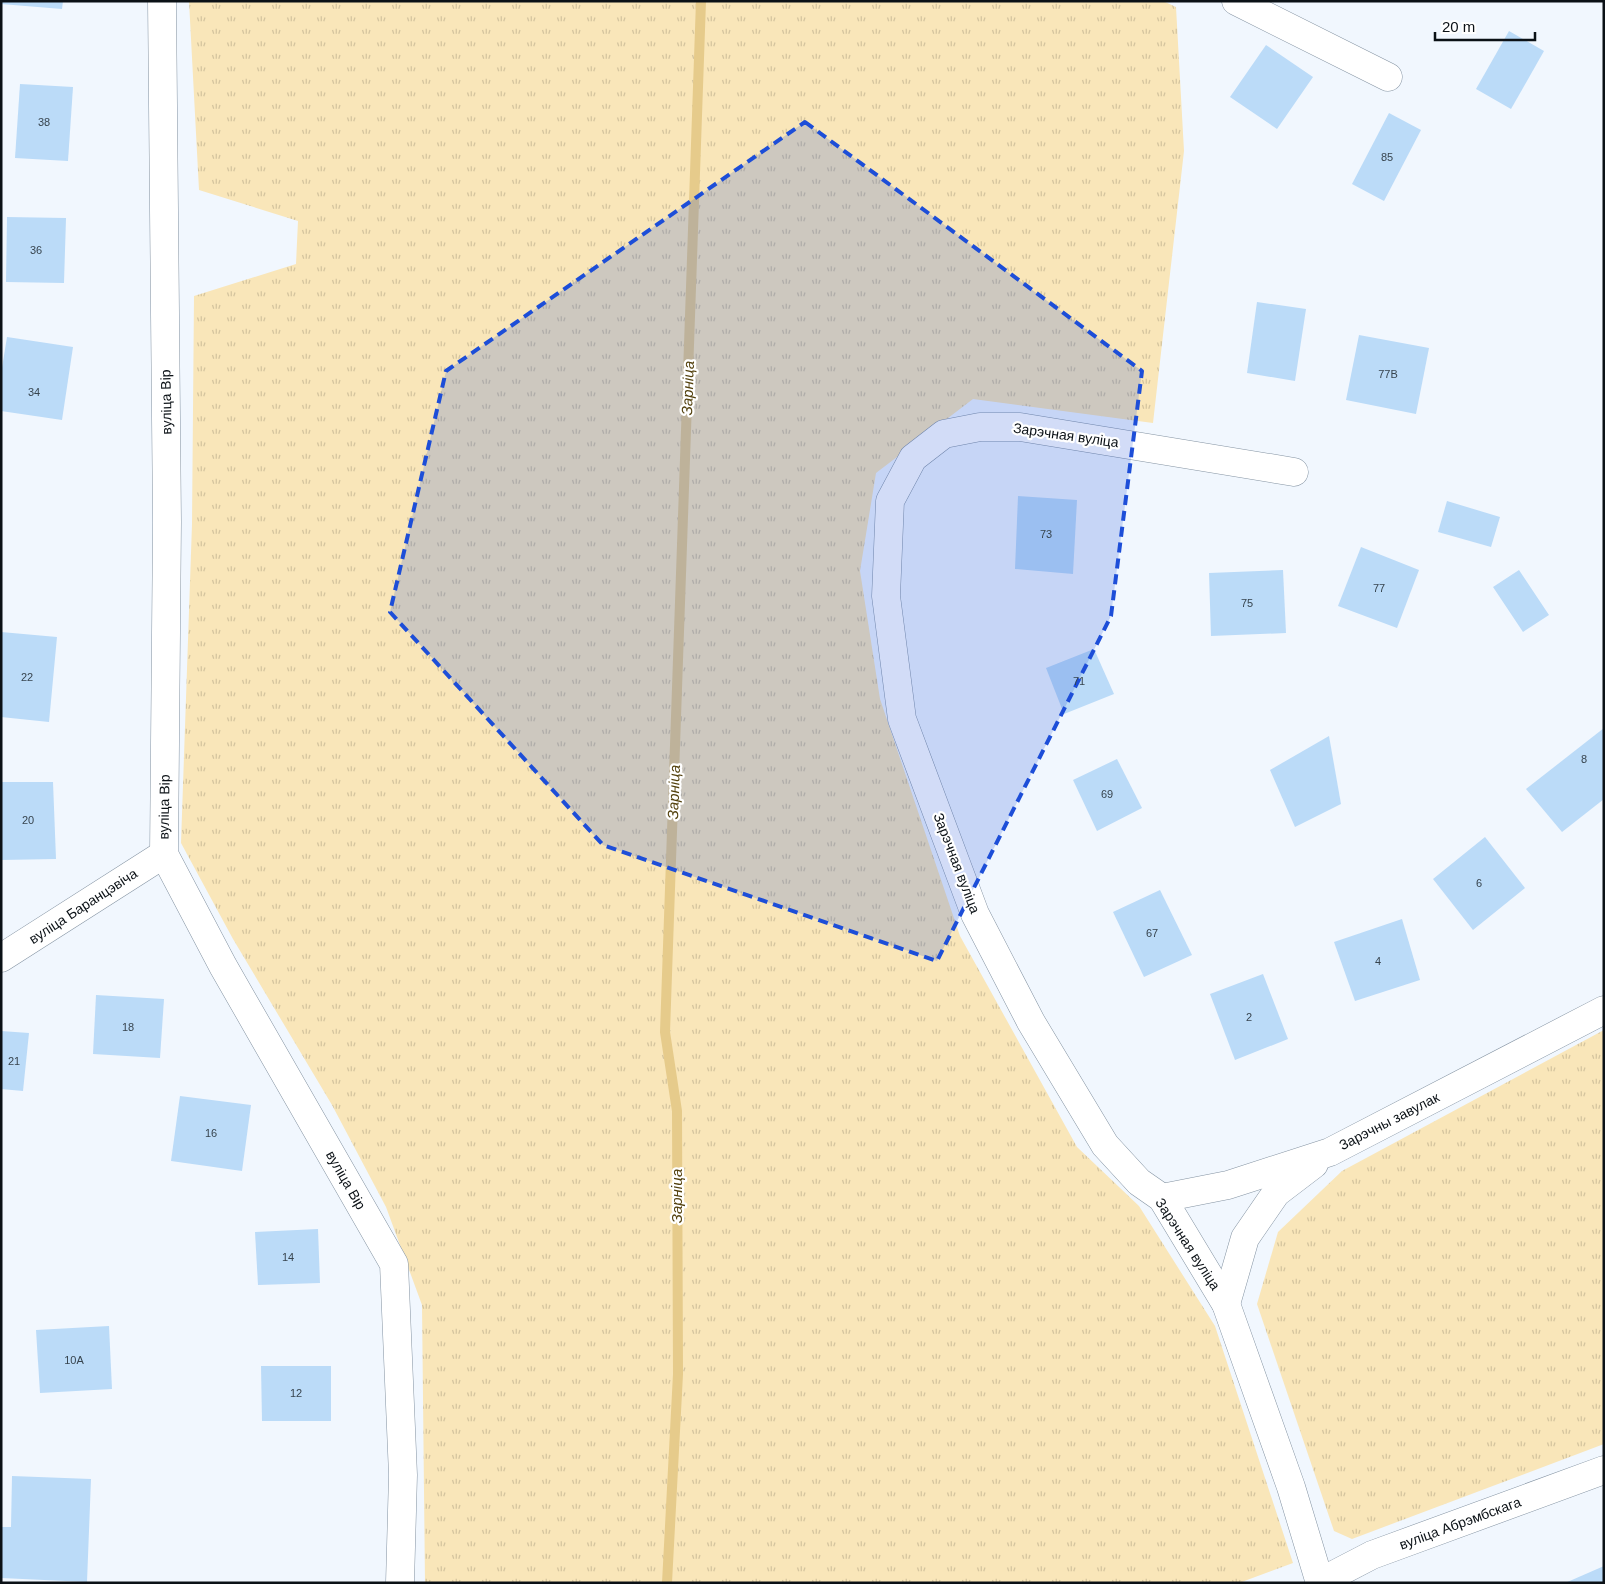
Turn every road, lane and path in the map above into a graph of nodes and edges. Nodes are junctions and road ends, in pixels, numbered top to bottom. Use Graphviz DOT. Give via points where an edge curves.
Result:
graph roads {
  1 [pos="162,1"];
  2 [pos="1236,1"];
  3 [pos="1388,77"];
  4 [pos="1294,472"];
  5 [pos="164,854"];
  6 [pos="1,958"];
  7 [pos="1604,1010"];
  8 [pos="1330,1152"];
  9 [pos="1162,1198"];
  10 [pos="1226,1304"];
  11 [pos="1604,1470"];
  12 [pos="1320,1582"];
  13 [pos="400,1583"];
  1 -- 5 [label="street, вуліца Вір" via="167,522"];
  2 -- 3 [label="street"];
  4 -- 9 [label="street, Зарэчная вуліца" via="1020,427 980,427 944,434 913,458 890,500 886,596 902,719 975,914 1031,1022 1105,1145 1140,1182"];
  5 -- 6 [label="street, вуліца Баранцэвіча"];
  5 -- 13 [label="street, вуліца Вір" via="223,966 394,1264 403,1475"];
  7 -- 8 [label="street, Зарэчны завулак"];
  8 -- 9 [label="street, Зарэчны завулак" via="1228,1185"];
  8 -- 10 [label="street" via="1276,1193 1245,1238"];
  9 -- 10 [label="street, Зарэчная вуліца"];
  10 -- 12 [label="street, Зарэчная вуліца" via="1291,1487"];
  11 -- 12 [label="street, вуліца Абрэмбскага" via="1372,1555"];
}
